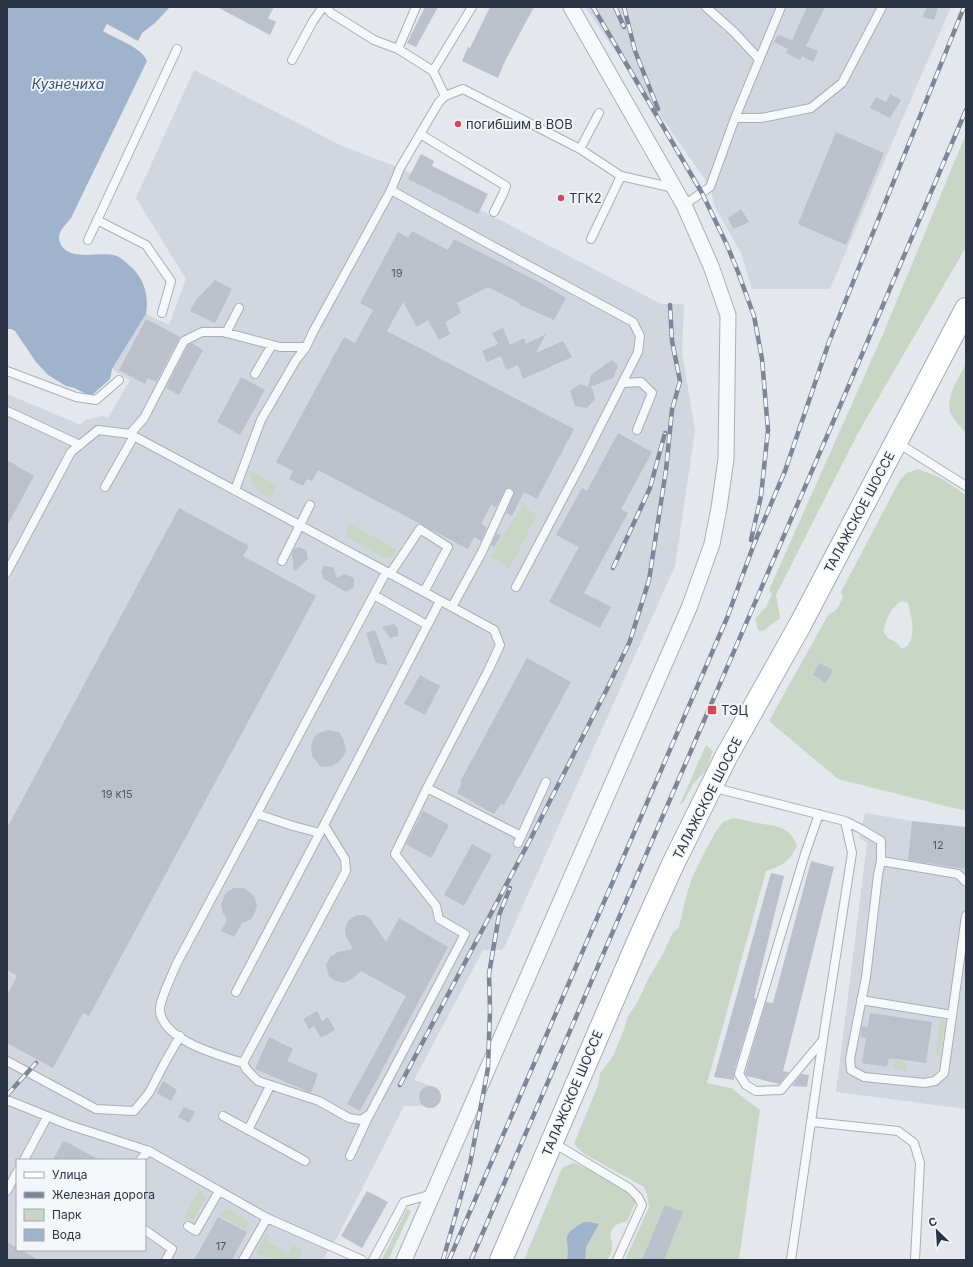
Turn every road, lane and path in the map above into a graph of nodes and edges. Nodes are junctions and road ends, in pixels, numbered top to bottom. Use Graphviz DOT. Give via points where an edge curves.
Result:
graph roads {
  1 [pos="324,7"];
  2 [pos="416,7"];
  3 [pos="472,7"];
  4 [pos="571,7"];
  5 [pos="706,7"];
  6 [pos="781,7"];
  7 [pos="882,7"];
  8 [pos="398,49"];
  9 [pos="177,50"];
  10 [pos="759,59"];
  11 [pos="292,60"];
  12 [pos="433,71"];
  13 [pos="445,96"];
  14 [pos="599,113"];
  15 [pos="735,118"];
  16 [pos="420,134"];
  17 [pos="580,149"];
  18 [pos="620,176"];
  19 [pos="676,188"];
  20 [pos="391,190"];
  21 [pos="684,205"];
  22 [pos="494,212"];
  23 [pos="97,220"];
  24 [pos="591,239"];
  25 [pos="88,240"];
  26 [pos="239,308"];
  27 [pos="966,309"];
  28 [pos="162,313"];
  29 [pos="226,333"];
  30 [pos="272,345"];
  31 [pos="306,347"];
  32 [pos="7,371"];
  33 [pos="255,374"];
  34 [pos="119,380"];
  35 [pos="624,383"];
  36 [pos="7,411"];
  37 [pos="637,430"];
  38 [pos="132,435"];
  39 [pos="896,442"];
  40 [pos="80,445"];
  41 [pos="966,486"];
  42 [pos="104,487"];
  43 [pos="235,490"];
  44 [pos="509,493"];
  45 [pos="310,505"];
  46 [pos="301,526"];
  47 [pos="282,561"];
  48 [pos="7,572"];
  49 [pos="388,573"];
  50 [pos="516,587"];
  51 [pos="424,592"];
  52 [pos="374,595"];
  53 [pos="440,601"];
  54 [pos="452,607"];
  55 [pos="427,625"];
  56 [pos="546,782"];
  57 [pos="711,787"];
  58 [pos="427,788"];
  59 [pos="257,814"];
  60 [pos="819,814"];
  61 [pos="845,821"];
  62 [pos="322,829"];
  63 [pos="881,861"];
  64 [pos="966,882"];
  65 [pos="966,916"];
  66 [pos="236,992"];
  67 [pos="861,1000"];
  68 [pos="952,1015"];
  69 [pos="180,1036"];
  70 [pos="823,1039"];
  71 [pos="7,1061"];
  72 [pos="243,1062"];
  73 [pos="270,1086"];
  74 [pos="7,1100"];
  75 [pos="370,1114"];
  76 [pos="223,1116"];
  77 [pos="47,1117"];
  78 [pos="812,1122"];
  79 [pos="248,1130"];
  80 [pos="551,1142"];
  81 [pos="150,1151"];
  82 [pos="350,1156"];
  83 [pos="25,1159"];
  84 [pos="141,1159"];
  85 [pos="305,1161"];
  86 [pos="16,1174"];
  87 [pos="7,1191"];
  88 [pos="219,1191"];
  89 [pos="433,1194"];
  90 [pos="267,1218"];
  91 [pos="188,1226"];
  92 [pos="146,1231"];
  93 [pos="166,1260"];
  94 [pos="243,1260"];
  95 [pos="362,1260"];
  96 [pos="373,1260"];
  97 [pos="404,1260"];
  98 [pos="501,1260"];
  99 [pos="617,1260"];
  100 [pos="791,1260"];
  101 [pos="915,1260"];
  1 -- 8 [label="lane" via="374,40"];
  1 -- 11 [label="lane" via="313,21"];
  2 -- 8 [label="lane"];
  3 -- 12 [label="lane"];
  4 -- 19 [label="street"];
  5 -- 10 [label="lane"];
  6 -- 10 [label="lane"];
  7 -- 15 [label="lane" via="842,83 811,108 761,118"];
  8 -- 12 [label="lane"];
  9 -- 23 [label="lane"];
  10 -- 15 [label="lane"];
  12 -- 13 [label="lane"];
  13 -- 16 [label="lane"];
  13 -- 17 [label="lane" via="463,88"];
  14 -- 17 [label="lane"];
  15 -- 21 [label="lane" via="710,187"];
  16 -- 20 [label="lane" via="400,168"];
  16 -- 22 [label="lane" via="506,186"];
  17 -- 18 [label="lane"];
  18 -- 19 [label="lane"];
  18 -- 24 [label="lane"];
  19 -- 21 [label="street"];
  20 -- 31 [label="lane"];
  20 -- 50 [label="lane" via="632,322 640,336 638,352"];
  21 -- 89 [label="street" via="711,266 728,315 726,459 712,544 689,608"];
  23 -- 25 [label="lane"];
  23 -- 28 [label="lane" via="146,245 171,281"];
  26 -- 29 [label="lane"];
  27 -- 39 [label="main road, ТАЛАЖСКОЕ ШОССЕ"];
  29 -- 30 [label="lane"];
  29 -- 38 [label="lane" via="202,332 184,341 144,418"];
  30 -- 31 [label="lane"];
  30 -- 33 [label="lane"];
  31 -- 43 [label="lane" via="261,420"];
  32 -- 34 [label="lane" via="76,397 96,400"];
  35 -- 37 [label="lane" via="641,382 652,393"];
  36 -- 40 [label="lane"];
  38 -- 40 [label="lane" via="98,430"];
  38 -- 42 [label="lane"];
  38 -- 43 [label="lane"];
  39 -- 41 [label="lane"];
  39 -- 57 [label="main road, ТАЛАЖСКОЕ ШОССЕ"];
  40 -- 48 [label="lane" via="71,452"];
  43 -- 46 [label="lane"];
  44 -- 54 [label="lane" via="482,552"];
  45 -- 46 [label="lane"];
  46 -- 47 [label="lane"];
  46 -- 49 [label="lane"];
  49 -- 51 [label="lane"];
  49 -- 51 [label="lane" via="420,529 448,547"];
  49 -- 52 [label="lane"];
  51 -- 53 [label="lane"];
  52 -- 55 [label="lane"];
  52 -- 59 [label="lane"];
  53 -- 54 [label="lane"];
  53 -- 55 [label="lane"];
  54 -- 58 [label="lane" via="494,630 500,645"];
  55 -- 62 [label="lane"];
  56 -- 58 [label="lane" via="520,839"];
  57 -- 60 [label="lane"];
  57 -- 80 [label="main road, ТАЛАЖСКОЕ ШОССЕ" via="673,864"];
  58 -- 75 [label="lane" via="395,854 436,906 439,919 465,934"];
  59 -- 62 [label="lane"];
  59 -- 69 [label="lane" via="177,963 161,1002 159,1011 167,1027"];
  60 -- 61 [label="lane"];
  60 -- 70 [label="lane" via="739,1074 746,1085 756,1091 781,1090"];
  61 -- 63 [label="lane" via="881,841"];
  61 -- 70 [label="lane" via="852,853"];
  62 -- 66 [label="lane"];
  62 -- 72 [label="lane" via="345,859 346,871"];
  63 -- 64 [label="lane" via="958,874"];
  63 -- 67 [label="lane"];
  65 -- 68 [label="lane"];
  67 -- 68 [label="lane"];
  67 -- 68 [label="lane" via="850,1059 851,1070 864,1077 924,1083 935,1081 944,1073"];
  69 -- 71 [label="lane" via="149,1093 134,1112 96,1109"];
  69 -- 72 [label="lane" via="195,1046"];
  70 -- 78 [label="lane"];
  72 -- 73 [label="lane" via="258,1081"];
  73 -- 75 [label="lane" via="319,1101 349,1118 361,1120"];
  73 -- 79 [label="lane"];
  74 -- 77 [label="lane"];
  75 -- 82 [label="lane"];
  76 -- 79 [label="lane"];
  77 -- 81 [label="lane"];
  77 -- 83 [label="lane"];
  78 -- 100 [label="lane"];
  78 -- 101 [label="lane" via="898,1131 914,1143 920,1163"];
  79 -- 85 [label="lane"];
  80 -- 98 [label="main road, ТАЛАЖСКОЕ ШОССЕ"];
  80 -- 99 [label="lane" via="629,1188 638,1197 642,1205"];
  81 -- 84 [label="lane"];
  81 -- 88 [label="lane"];
  86 -- 87 [label="lane"];
  88 -- 90 [label="lane"];
  88 -- 91 [label="lane" via="196,1230"];
  89 -- 96 [label="lane" via="404,1202"];
  89 -- 97 [label="street"];
  90 -- 94 [label="lane"];
  90 -- 95 [label="lane"];
  92 -- 93 [label="lane" via="172,1249"];
}
